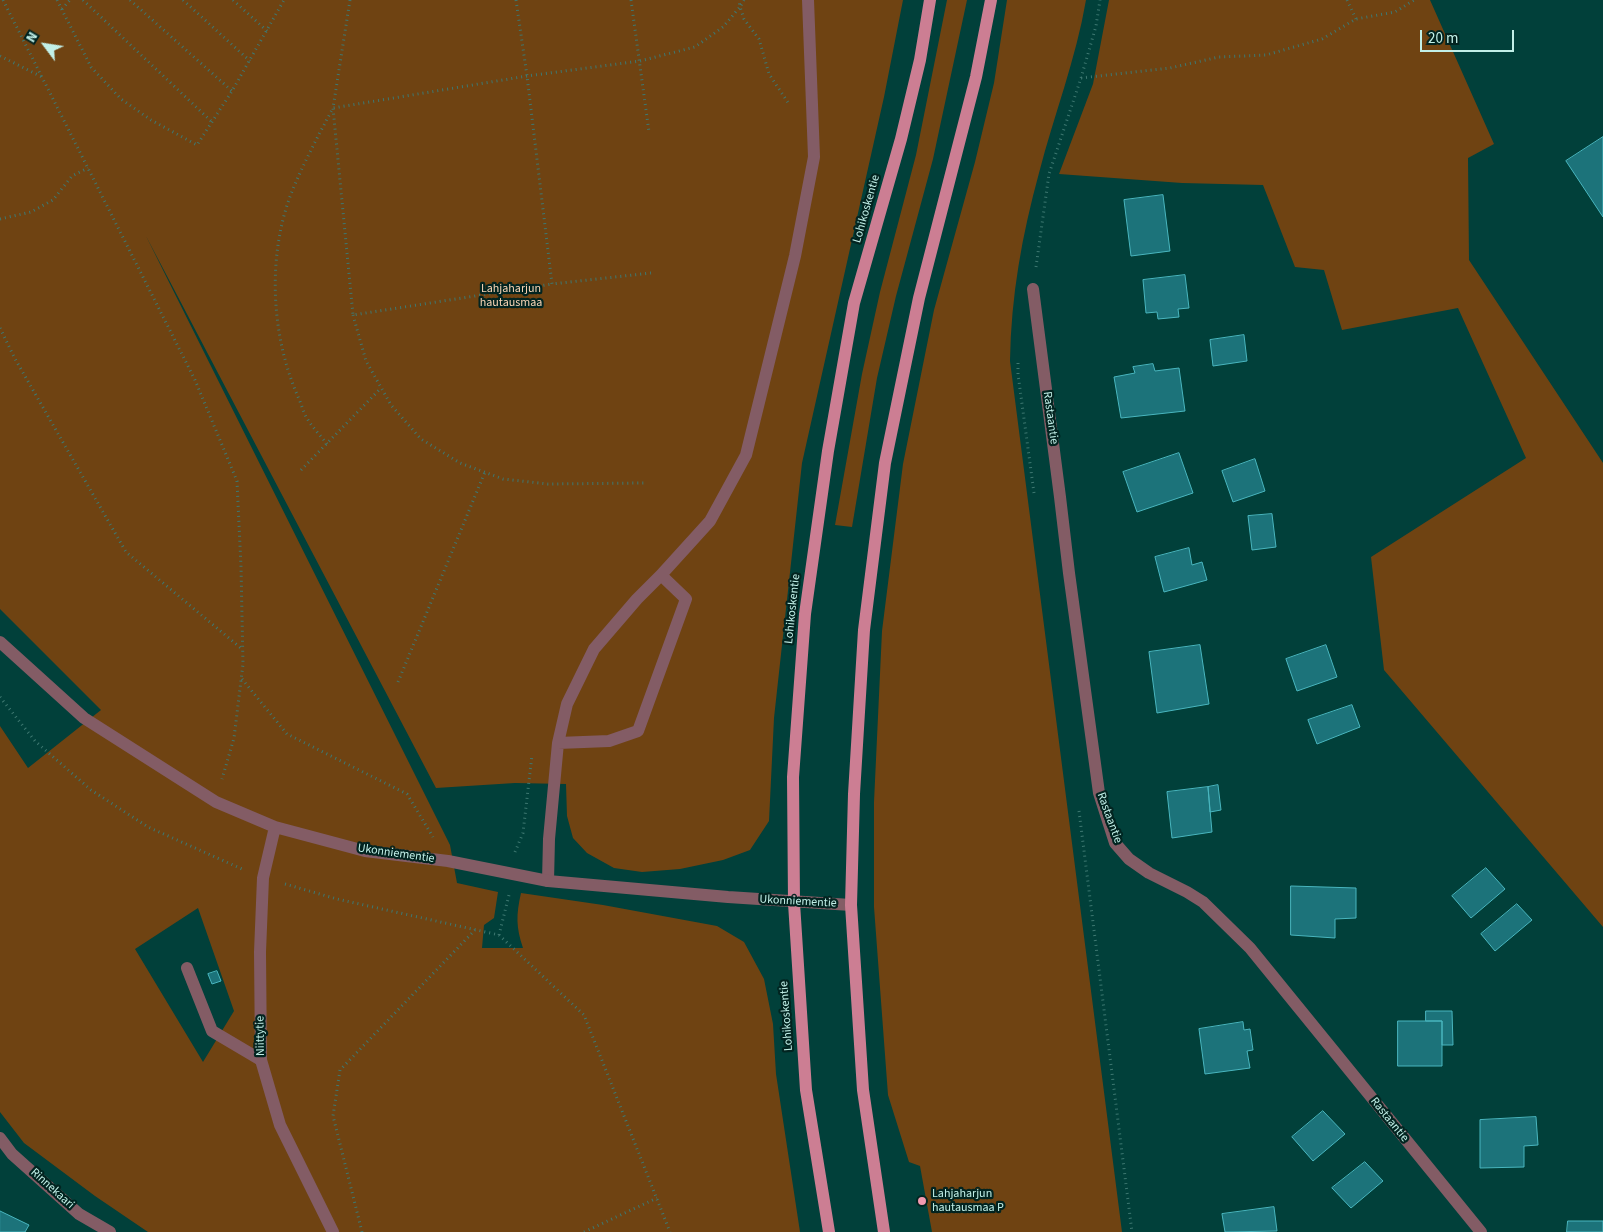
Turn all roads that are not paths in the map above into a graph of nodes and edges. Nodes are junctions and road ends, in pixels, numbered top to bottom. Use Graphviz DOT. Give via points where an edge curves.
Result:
graph roads {
  1 [pos="808,0"];
  2 [pos="930,0"];
  3 [pos="991,0"];
  4 [pos="1033,289"];
  5 [pos="661,575"];
  6 [pos="0,642"];
  7 [pos="558,743"];
  8 [pos="275,827"];
  9 [pos="548,881"];
  10 [pos="794,903"];
  11 [pos="851,905"];
  12 [pos="187,968"];
  13 [pos="261,1060"];
  14 [pos="0,1138"];
  15 [pos="110,1232"];
  16 [pos="333,1232"];
  17 [pos="829,1232"];
  18 [pos="884,1232"];
  19 [pos="1481,1232"];
  1 -- 5 [label="street" via="814,157 766,378 746,455 710,521"];
  2 -- 10 [label="main road, Lohikoskentie" via="901,140 854,303 828,450 805,614 793,777"];
  3 -- 11 [label="main road" via="976,77 919,298 885,464 864,630"];
  4 -- 19 [label="street, Rastaantie" via="1099,793 1115,843 1130,860 1149,873 1203,902 1250,948"];
  5 -- 7 [label="street" via="594,648 567,704"];
  5 -- 7 [label="street" via="686,598 638,731 609,741"];
  6 -- 8 [label="street, Ukonniementie" via="84,718 216,802"];
  7 -- 9 [label="street"];
  8 -- 9 [label="street, Ukonniementie" via="365,851 448,861"];
  8 -- 13 [label="street, Niittytie" via="263,878"];
  9 -- 10 [label="street, Ukonniementie"];
  10 -- 11 [label="street, Ukonniementie"];
  10 -- 17 [label="main road, Lohikoskentie" via="806,1090"];
  11 -- 18 [label="main road" via="863,1090"];
  12 -- 13 [label="street" via="212,1031"];
  13 -- 16 [label="street, Niittytie" via="280,1125"];
  14 -- 15 [label="street, Rinnekaari" via="12,1154 79,1214"];
}
